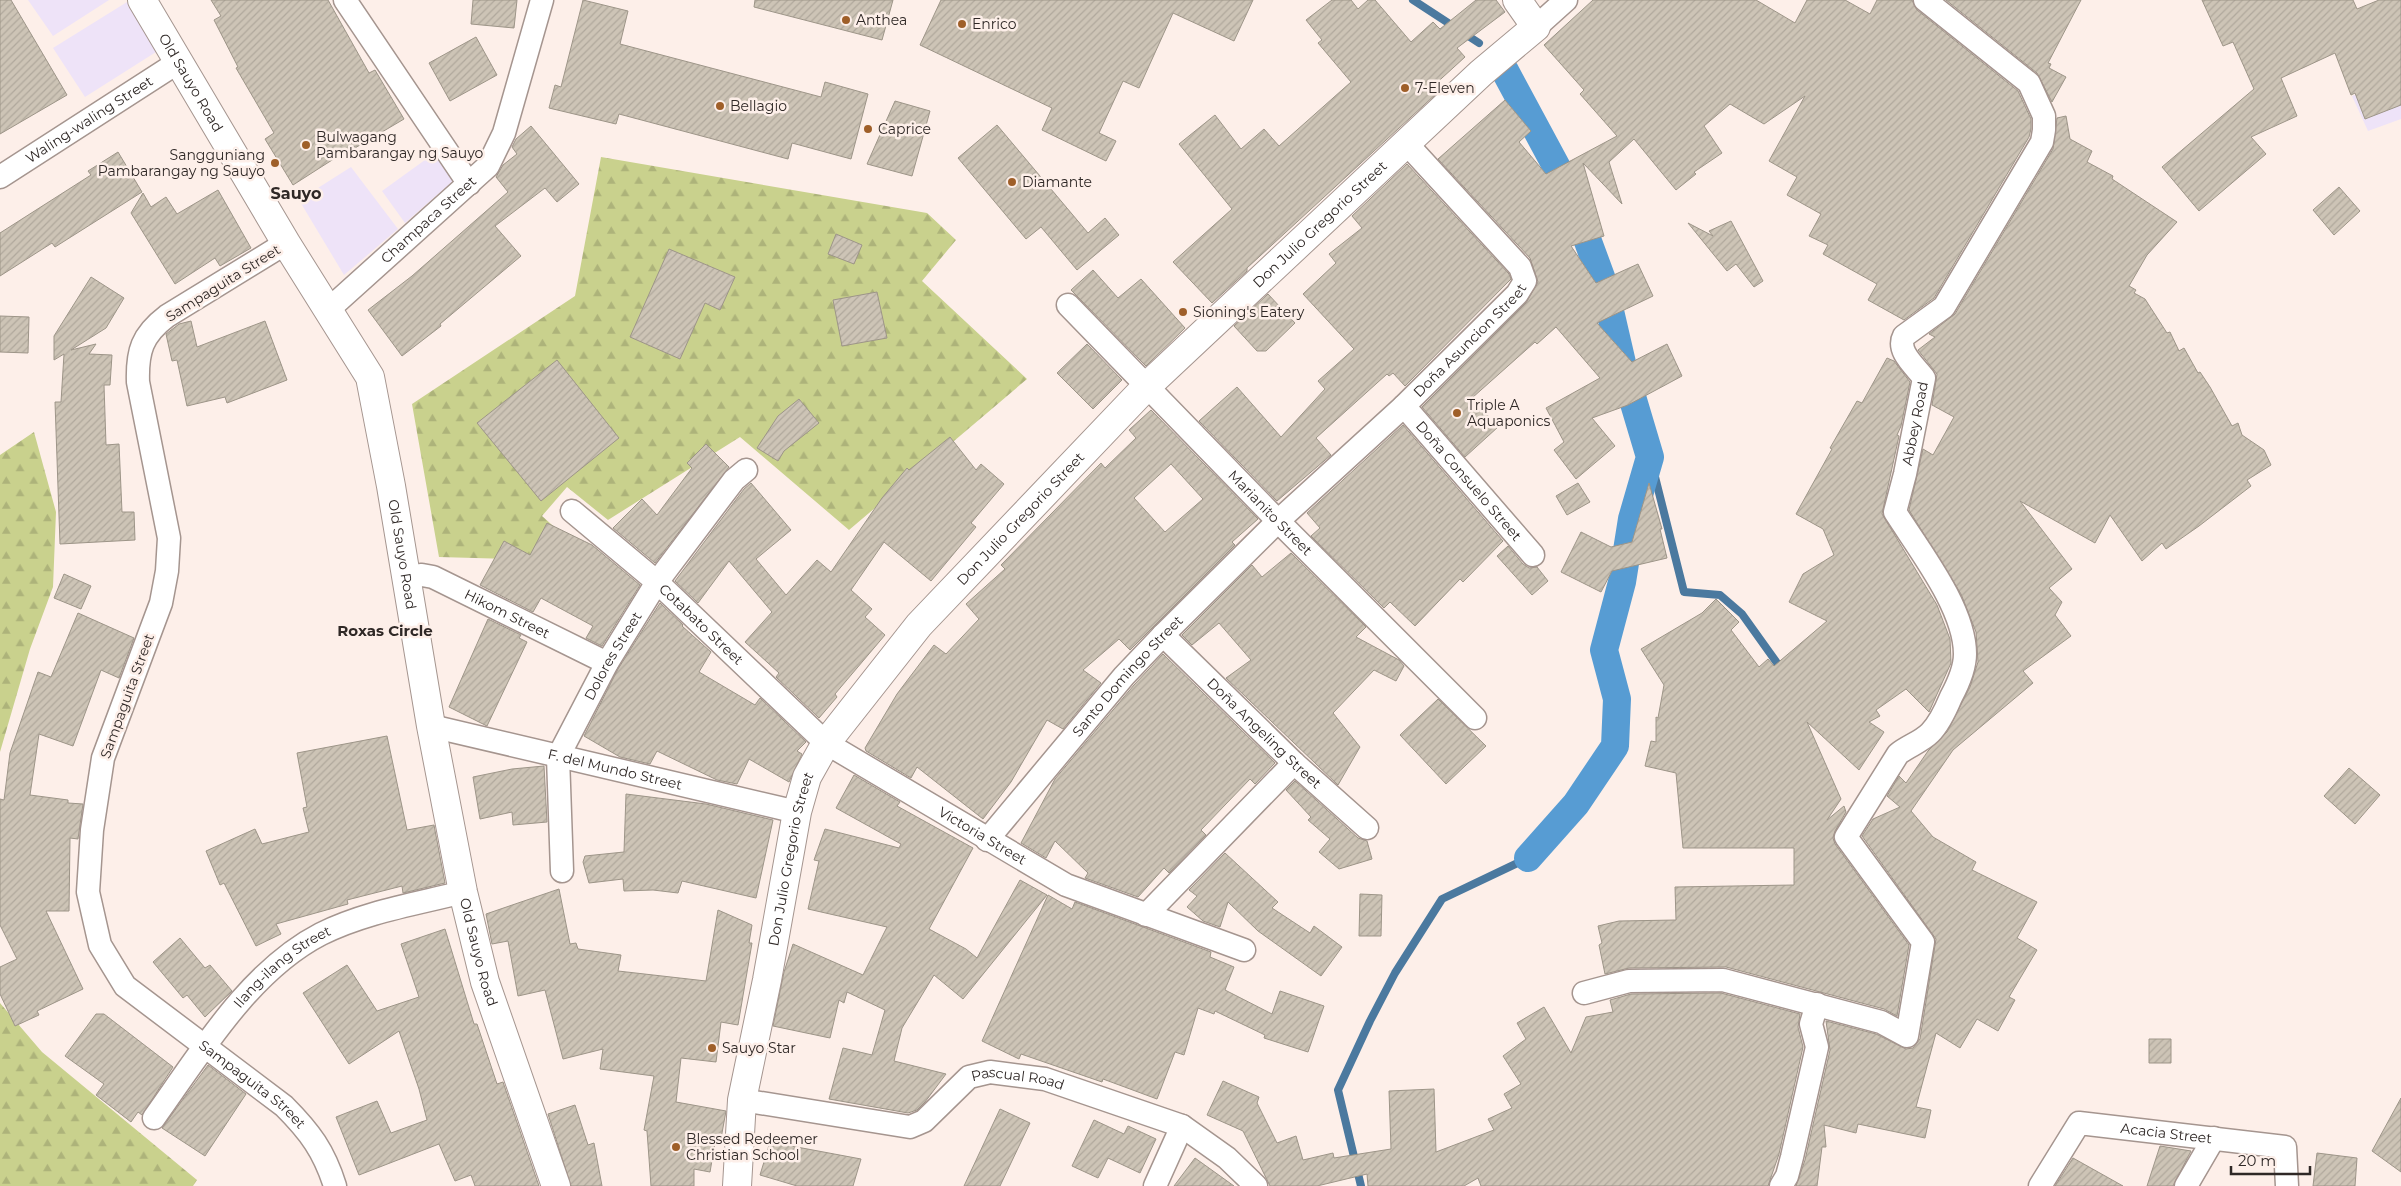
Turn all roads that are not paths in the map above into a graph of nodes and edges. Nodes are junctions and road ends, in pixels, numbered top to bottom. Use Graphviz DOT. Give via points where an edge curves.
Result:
graph roads {
  1 [pos="142,0"];
  2 [pos="344,0"];
  3 [pos="542,0"];
  4 [pos="1516,0"];
  5 [pos="1566,0"];
  6 [pos="1925,0"];
  7 [pos="1536,27"];
  8 [pos="180,61"];
  9 [pos="1406,144"];
  10 [pos="0,176"];
  11 [pos="468,184"];
  12 [pos="286,243"];
  13 [pos="1068,305"];
  14 [pos="328,310"];
  15 [pos="1146,387"];
  16 [pos="1404,406"];
  17 [pos="746,470"];
  18 [pos="572,511"];
  19 [pos="1278,521"];
  20 [pos="1533,556"];
  21 [pos="405,577"];
  22 [pos="657,582"];
  23 [pos="1163,635"];
  24 [pos="607,663"];
  25 [pos="1475,718"];
  26 [pos="431,726"];
  27 [pos="826,743"];
  28 [pos="558,757"];
  29 [pos="1294,763"];
  30 [pos="797,812"];
  31 [pos="1367,828"];
  32 [pos="987,840"];
  33 [pos="562,871"];
  34 [pos="463,892"];
  35 [pos="1146,915"];
  36 [pos="1244,950"];
  37 [pos="1584,993"];
  38 [pos="1817,1004"];
  39 [pos="205,1045"];
  40 [pos="742,1100"];
  41 [pos="154,1118"];
  42 [pos="1182,1126"];
  43 [pos="2214,1138"];
  44 [pos="335,1186"];
  45 [pos="556,1186"];
  46 [pos="737,1186"];
  47 [pos="1155,1186"];
  48 [pos="1256,1186"];
  49 [pos="1781,1186"];
  50 [pos="2040,1186"];
  51 [pos="2186,1186"];
  52 [pos="2287,1186"];
  1 -- 8 [label="street, Old Sauyo Road"];
  2 -- 11 [label="street"];
  3 -- 11 [label="street, Champaca Street" via="504,134 488,166"];
  4 -- 7 [label="street"];
  5 -- 7 [label="street, Don Julio Gregorio Street"];
  6 -- 38 [label="street, Abbey Road" via="2029,83 2044,116 2044,130 2042,142 1944,307 1900,342 1924,378 1895,512 1947,593 1962,632 1965,655 1958,685 1933,729 1898,754 1846,837 1924,942 1906,1036 1881,1022"];
  7 -- 9 [label="street, Don Julio Gregorio Street" via="1481,73"];
  8 -- 10 [label="street, Waling-waling Street"];
  8 -- 12 [label="street, Old Sauyo Road"];
  9 -- 15 [label="street, Don Julio Gregorio Street"];
  9 -- 16 [label="street, Doña Asuncion Street" via="1520,267 1525,281 1517,294"];
  11 -- 14 [label="street, Champaca Street"];
  12 -- 14 [label="street, Old Sauyo Road"];
  12 -- 39 [label="street, Sampaguita Street" via="152,327 142,344 138,362 138,382 169,538 167,570 161,603 104,758 92,830 88,892 100,945 125,986"];
  13 -- 15 [label="street, Marianito Street"];
  14 -- 21 [label="street, Old Sauyo Road" via="370,377 392,486"];
  15 -- 19 [label="street, Marianito Street"];
  15 -- 27 [label="street, Don Julio Gregorio Street" via="919,624"];
  16 -- 19 [label="street, Doña Asuncion Street"];
  16 -- 20 [label="street, Doña Consuelo Street"];
  17 -- 22 [label="street, Dolores Street" via="734,480"];
  18 -- 22 [label="street, Cotabato Street"];
  19 -- 23 [label="street, Santo Domingo Street"];
  19 -- 25 [label="street, Marianito Street"];
  21 -- 24 [label="street, Hikom Street" via="433,577"];
  21 -- 26 [label="street, Old Sauyo Road"];
  22 -- 24 [label="street, Dolores Street"];
  22 -- 27 [label="street, Cotabato Street"];
  23 -- 29 [label="street, Doña Angeling Street"];
  23 -- 32 [label="street, Santo Domingo Street" via="1124,676"];
  24 -- 28 [label="street, Dolores Street"];
  26 -- 28 [label="street, F. del Mundo Street"];
  26 -- 34 [label="street, Old Sauyo Road"];
  27 -- 30 [label="street, Don Julio Gregorio Street" via="807,777"];
  27 -- 32 [label="street, Victoria Street"];
  28 -- 30 [label="street, F. del Mundo Street"];
  28 -- 33 [label="street, Dolores Street"];
  29 -- 31 [label="street, Doña Angeling Street"];
  29 -- 35 [label="street"];
  30 -- 40 [label="street, Don Julio Gregorio Street"];
  32 -- 35 [label="street, Victoria Street" via="1066,885"];
  34 -- 39 [label="street, Ilang-ilang Street" via="361,918 321,934 282,959 247,994"];
  34 -- 45 [label="street, Old Sauyo Road" via="485,982"];
  35 -- 36 [label="street, Victoria Street"];
  37 -- 38 [label="street" via="1629,981 1723,980"];
  38 -- 49 [label="street" via="1811,1024 1817,1047 1792,1157"];
  39 -- 41 [label="street, Ilang-ilang Street"];
  39 -- 44 [label="street, Sampaguita Street" via="284,1106 307,1129 327,1160"];
  40 -- 42 [label="street, Pascual Road" via="910,1127 924,1120 969,1077 990,1072 1045,1079"];
  40 -- 46 [label="street, Don Julio Gregorio Street"];
  42 -- 47 [label="street"];
  42 -- 48 [label="street, Pascual Road" via="1227,1158"];
  43 -- 50 [label="street, Acacia Street" via="2078,1122"];
  43 -- 51 [label="street"];
  43 -- 52 [label="street, Acacia Street" via="2285,1148"];
}
